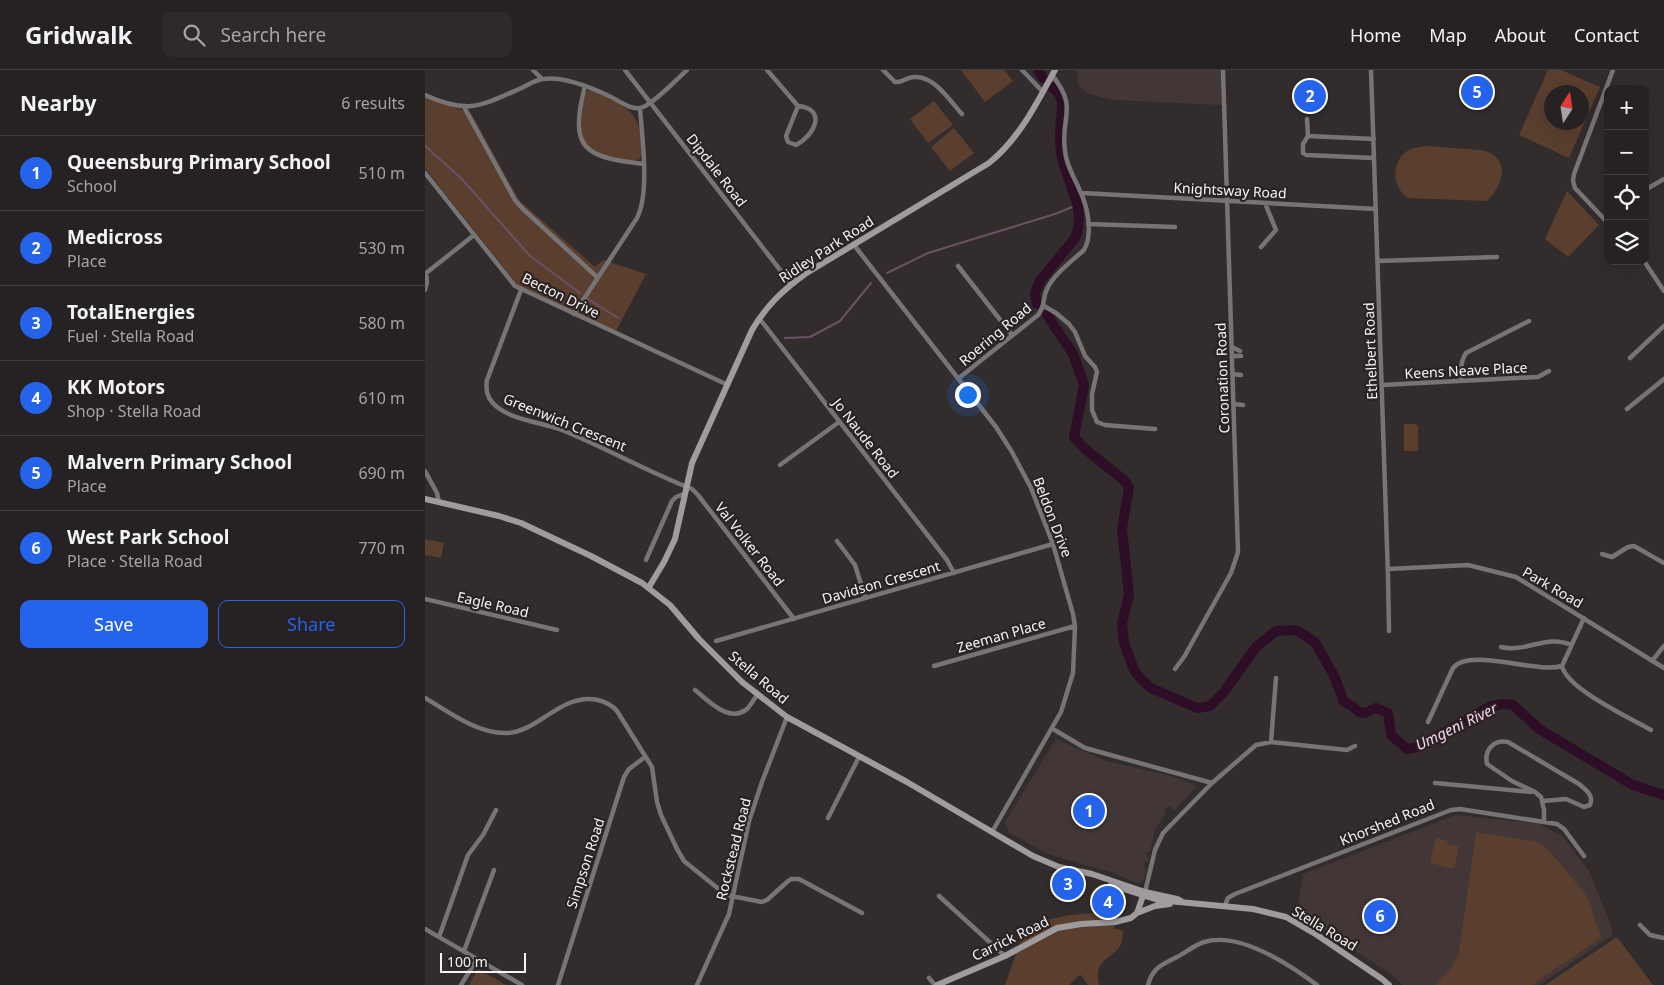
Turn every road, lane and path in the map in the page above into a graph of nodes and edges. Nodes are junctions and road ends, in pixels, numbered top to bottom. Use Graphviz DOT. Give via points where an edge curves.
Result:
graph roads {
  1 [pos="533,70"];
  2 [pos="625,70"];
  3 [pos="687,70"];
  4 [pos="767,70"];
  5 [pos="883,70"];
  6 [pos="1022,70"];
  7 [pos="1223,70"];
  8 [pos="1371,70"];
  9 [pos="1613,70"];
  10 [pos="1053,73"];
  11 [pos="542,79"];
  12 [pos="585,86"];
  13 [pos="1043,92"];
  14 [pos="425,95"];
  15 [pos="651,103"];
  16 [pos="798,106"];
  17 [pos="464,107"];
  18 [pos="640,108"];
  19 [pos="963,114"];
  20 [pos="1307,119"];
  21 [pos="1308,136"];
  22 [pos="1373,139"];
  23 [pos="1374,158"];
  24 [pos="644,164"];
  25 [pos="425,173"];
  26 [pos="1664,179"];
  27 [pos="1649,188"];
  28 [pos="1081,193"];
  29 [pos="1227,200"];
  30 [pos="1265,202"];
  31 [pos="1376,209"];
  32 [pos="1604,216"];
  33 [pos="1088,224"];
  34 [pos="1175,227"];
  35 [pos="474,235"];
  36 [pos="854,245"];
  37 [pos="1261,248"];
  38 [pos="1497,257"];
  39 [pos="1378,261"];
  40 [pos="1648,265"];
  41 [pos="958,266"];
  42 [pos="425,273"];
  43 [pos="597,277"];
  44 [pos="791,284"];
  45 [pos="425,290"];
  46 [pos="521,290"];
  47 [pos="1664,291"];
  48 [pos="1044,306"];
  49 [pos="574,314"];
  50 [pos="759,318"];
  51 [pos="1529,320"];
  52 [pos="1664,326"];
  53 [pos="1012,335"];
  54 [pos="1232,347"];
  55 [pos="1240,350"];
  56 [pos="1233,356"];
  57 [pos="1241,356"];
  58 [pos="1631,358"];
  59 [pos="1549,371"];
  60 [pos="1233,374"];
  61 [pos="1241,375"];
  62 [pos="959,378"];
  63 [pos="1664,379"];
  64 [pos="1462,381"];
  65 [pos="728,385"];
  66 [pos="1382,385"];
  67 [pos="1234,404"];
  68 [pos="1243,405"];
  69 [pos="1627,408"];
  70 [pos="839,422"];
  71 [pos="1155,429"];
  72 [pos="781,465"];
  73 [pos="425,471"];
  74 [pos="685,490"];
  75 [pos="425,499"];
  76 [pos="439,502"];
  77 [pos="1238,517"];
  78 [pos="1245,517"];
  79 [pos="837,541"];
  80 [pos="1053,544"];
  81 [pos="1602,554"];
  82 [pos="647,560"];
  83 [pos="1664,563"];
  84 [pos="1388,569"];
  85 [pos="954,573"];
  86 [pos="649,587"];
  87 [pos="865,597"];
  88 [pos="425,599"];
  89 [pos="1584,618"];
  90 [pos="794,619"];
  91 [pos="1075,626"];
  92 [pos="557,630"];
  93 [pos="1389,631"];
  94 [pos="716,641"];
  95 [pos="1571,645"];
  96 [pos="1664,646"];
  97 [pos="1501,647"];
  98 [pos="1652,661"];
  99 [pos="934,666"];
  100 [pos="1562,666"];
  101 [pos="1664,668"];
  102 [pos="1175,669"];
  103 [pos="1276,678"];
  104 [pos="695,690"];
  105 [pos="757,694"];
  106 [pos="425,698"];
  107 [pos="787,718"];
  108 [pos="1428,722"];
  109 [pos="1053,729"];
  110 [pos="1651,730"];
  111 [pos="1271,742"];
  112 [pos="1355,746"];
  113 [pos="645,757"];
  114 [pos="859,757"];
  115 [pos="1211,783"];
  116 [pos="1435,783"];
  117 [pos="1535,792"];
  118 [pos="1543,800"];
  119 [pos="496,810"];
  120 [pos="828,818"];
  121 [pos="1544,821"];
  122 [pos="992,832"];
  123 [pos="1584,856"];
  124 [pos="494,870"];
  125 [pos="1144,894"];
  126 [pos="733,896"];
  127 [pos="939,896"];
  128 [pos="1179,902"];
  129 [pos="1225,905"];
  130 [pos="1137,913"];
  131 [pos="862,914"];
  132 [pos="1640,925"];
  133 [pos="425,929"];
  134 [pos="439,937"];
  135 [pos="1664,938"];
  136 [pos="464,951"];
  137 [pos="1005,956"];
  138 [pos="477,959"];
  139 [pos="929,978"];
  140 [pos="945,984"];
  141 [pos="461,985"];
  142 [pos="522,985"];
  143 [pos="559,985"];
  144 [pos="697,985"];
  145 [pos="936,985"];
  146 [pos="1148,985"];
  147 [pos="1317,985"];
  148 [pos="1389,985"];
  1 -- 11 [label="street"];
  2 -- 15 [label="street, Dipdale Road"];
  3 -- 15 [label="street"];
  4 -- 16 [label="street"];
  5 -- 19 [label="street" via="895,82 915,76 927,79"];
  6 -- 13 [label="street"];
  7 -- 29 [label="street, Coronation Road"];
  8 -- 22 [label="street, Ethelbert Road"];
  9 -- 32 [label="street" via="1573,181 1575,188"];
  10 -- 13 [label="main road, Ridley Park Road"];
  10 -- 28 [label="street" via="1066,96 1065,152"];
  11 -- 12 [label="street"];
  11 -- 17 [label="street" via="482,105"];
  12 -- 18 [label="street" via="630,107"];
  12 -- 24 [label="street" via="578,129 585,147 600,157"];
  13 -- 36 [label="main road, Ridley Park Road" via="1021,129 999,155"];
  14 -- 17 [label="street"];
  15 -- 18 [label="street"];
  15 -- 44 [label="street, Dipdale Road"];
  16 -- 16 [label="street" via="811,111 816,123 807,137 796,144 788,142 786,136"];
  17 -- 43 [label="street" via="515,200"];
  18 -- 24 [label="street"];
  20 -- 21 [label="street"];
  21 -- 22 [label="street"];
  21 -- 23 [label="street" via="1302,147 1306,156"];
  22 -- 23 [label="street, Ethelbert Road"];
  23 -- 31 [label="street, Ethelbert Road"];
  24 -- 43 [label="street" via="641,208 637,218"];
  25 -- 35 [label="street, Becton Drive"];
  26 -- 27 [label="street"];
  28 -- 29 [label="street, Knightsway Road"];
  28 -- 33 [label="street"];
  29 -- 30 [label="street, Knightsway Road"];
  29 -- 54 [label="street, Coronation Road"];
  30 -- 31 [label="street, Knightsway Road"];
  30 -- 37 [label="street" via="1276,230"];
  31 -- 39 [label="street, Ethelbert Road"];
  33 -- 34 [label="street"];
  33 -- 48 [label="street" via="1089,234 1084,250 1051,282 1046,290"];
  35 -- 42 [label="street"];
  35 -- 46 [label="street, Becton Drive"];
  36 -- 44 [label="main road, Ridley Park Road"];
  36 -- 62 [label="street, Beldon Drive"];
  38 -- 39 [label="street"];
  39 -- 66 [label="street, Ethelbert Road"];
  40 -- 47 [label="street"];
  41 -- 53 [label="street"];
  42 -- 45 [label="street"];
  43 -- 49 [label="street"];
  44 -- 50 [label="main road, Ridley Park Road"];
  46 -- 49 [label="street, Becton Drive"];
  46 -- 74 [label="street, Greenwich Crescent" via="487,380 485,390 495,406 579,437"];
  48 -- 53 [label="street, Roering Road" via="1038,315"];
  48 -- 71 [label="street" via="1069,324 1097,372 1092,410 1097,422"];
  49 -- 65 [label="street, Becton Drive"];
  50 -- 65 [label="main road, Ridley Park Road"];
  50 -- 70 [label="street, Jo Naude Road"];
  51 -- 64 [label="street" via="1466,353 1462,360"];
  52 -- 58 [label="street"];
  53 -- 62 [label="street, Roering Road"];
  54 -- 55 [label="street"];
  54 -- 56 [label="street, Coronation Road"];
  56 -- 57 [label="street"];
  56 -- 60 [label="street, Coronation Road"];
  59 -- 64 [label="street, Keens Neave Place" via="1538,377"];
  60 -- 61 [label="street"];
  60 -- 67 [label="street, Coronation Road"];
  62 -- 80 [label="street, Beldon Drive" via="1012,452 1031,488"];
  63 -- 69 [label="street"];
  64 -- 66 [label="street, Keens Neave Place"];
  65 -- 74 [label="main road, Ridley Park Road" via="692,463"];
  66 -- 84 [label="street, Ethelbert Road"];
  67 -- 68 [label="street"];
  67 -- 77 [label="street, Coronation Road"];
  70 -- 72 [label="street"];
  70 -- 85 [label="street, Jo Naude Road"];
  73 -- 76 [label="street"];
  74 -- 82 [label="street" via="672,501"];
  74 -- 86 [label="main road, Ridley Park Road" via="671,549"];
  74 -- 90 [label="street, Val Volker Road" via="692,489 698,495"];
  75 -- 76 [label="main road, Stella Road"];
  76 -- 86 [label="main road, Stella Road" via="521,523"];
  77 -- 78 [label="street"];
  77 -- 102 [label="street, Coronation Road" via="1235,563"];
  79 -- 87 [label="street" via="855,565"];
  80 -- 85 [label="street, Davidson Crescent"];
  80 -- 91 [label="street, Beldon Drive"];
  81 -- 83 [label="street" via="1612,557 1628,546 1634,546"];
  84 -- 89 [label="street, Park Road" via="1468,565 1502,573 1526,582"];
  84 -- 93 [label="street, Ethelbert Road"];
  85 -- 87 [label="street, Davidson Crescent"];
  86 -- 105 [label="main road, Stella Road" via="670,605 716,658"];
  87 -- 90 [label="street, Davidson Crescent"];
  88 -- 92 [label="street, Eagle Road"];
  89 -- 95 [label="street"];
  89 -- 98 [label="street, Park Road"];
  90 -- 94 [label="street, Davidson Crescent"];
  91 -- 99 [label="street, Zeeman Place"];
  91 -- 109 [label="street, Beldon Drive" via="1071,685"];
  95 -- 97 [label="street" via="1558,641 1511,649"];
  95 -- 100 [label="street"];
  96 -- 98 [label="street"];
  98 -- 101 [label="street, Park Road"];
  100 -- 108 [label="street" via="1539,667 1483,660 1458,663"];
  100 -- 110 [label="street" via="1566,676 1585,692"];
  103 -- 111 [label="street"];
  104 -- 105 [label="street" via="717,709 731,713 746,709"];
  105 -- 107 [label="main road, Stella Road"];
  106 -- 113 [label="street" via="475,726 504,734 519,731 577,700 601,700 617,711"];
  107 -- 114 [label="main road, Stella Road"];
  107 -- 126 [label="street, Rockstead Road" via="749,821"];
  109 -- 115 [label="street" via="1085,748"];
  109 -- 122 [label="street, Beldon Drive"];
  111 -- 112 [label="street" via="1347,750"];
  111 -- 115 [label="street" via="1256,745"];
  113 -- 126 [label="street" via="653,772 661,815 681,856 723,892"];
  113 -- 143 [label="street, Simpson Road" via="624,777"];
  114 -- 120 [label="street"];
  114 -- 122 [label="main road, Stella Road"];
  115 -- 125 [label="street" via="1163,832"];
  116 -- 117 [label="street"];
  117 -- 118 [label="street"];
  117 -- 118 [label="street" via="1511,781 1487,764 1487,754 1494,743 1508,742 1579,784 1591,796 1590,804 1584,807 1566,799"];
  118 -- 121 [label="street"];
  119 -- 134 [label="street" via="468,855"];
  121 -- 123 [label="street, Khorshed Road" via="1565,829"];
  121 -- 129 [label="street, Khorshed Road" via="1451,810 1235,894"];
  122 -- 125 [label="main road, Stella Road" via="1059,867"];
  124 -- 136 [label="street"];
  125 -- 128 [label="main road, Stella Road"];
  125 -- 130 [label="main road"];
  126 -- 131 [label="street" via="762,902 791,879 799,879"];
  126 -- 144 [label="street, Rockstead Road" via="724,928"];
  127 -- 137 [label="street"];
  128 -- 129 [label="main road, Stella Road"];
  128 -- 130 [label="main road, Carrick Road"];
  129 -- 148 [label="main road, Stella Road" via="1264,911 1296,922"];
  130 -- 137 [label="main road, Carrick Road" via="1115,922 1057,928"];
  132 -- 135 [label="street" via="1651,935"];
  133 -- 134 [label="street"];
  134 -- 136 [label="street"];
  136 -- 138 [label="street"];
  137 -- 140 [label="main road, Carrick Road"];
  138 -- 141 [label="street"];
  138 -- 142 [label="street"];
  139 -- 145 [label="street"];
  140 -- 145 [label="main road, Carrick Road"];
  146 -- 147 [label="street" via="1152,973 1159,967 1200,944 1212,941 1253,946 1289,965"];
}
